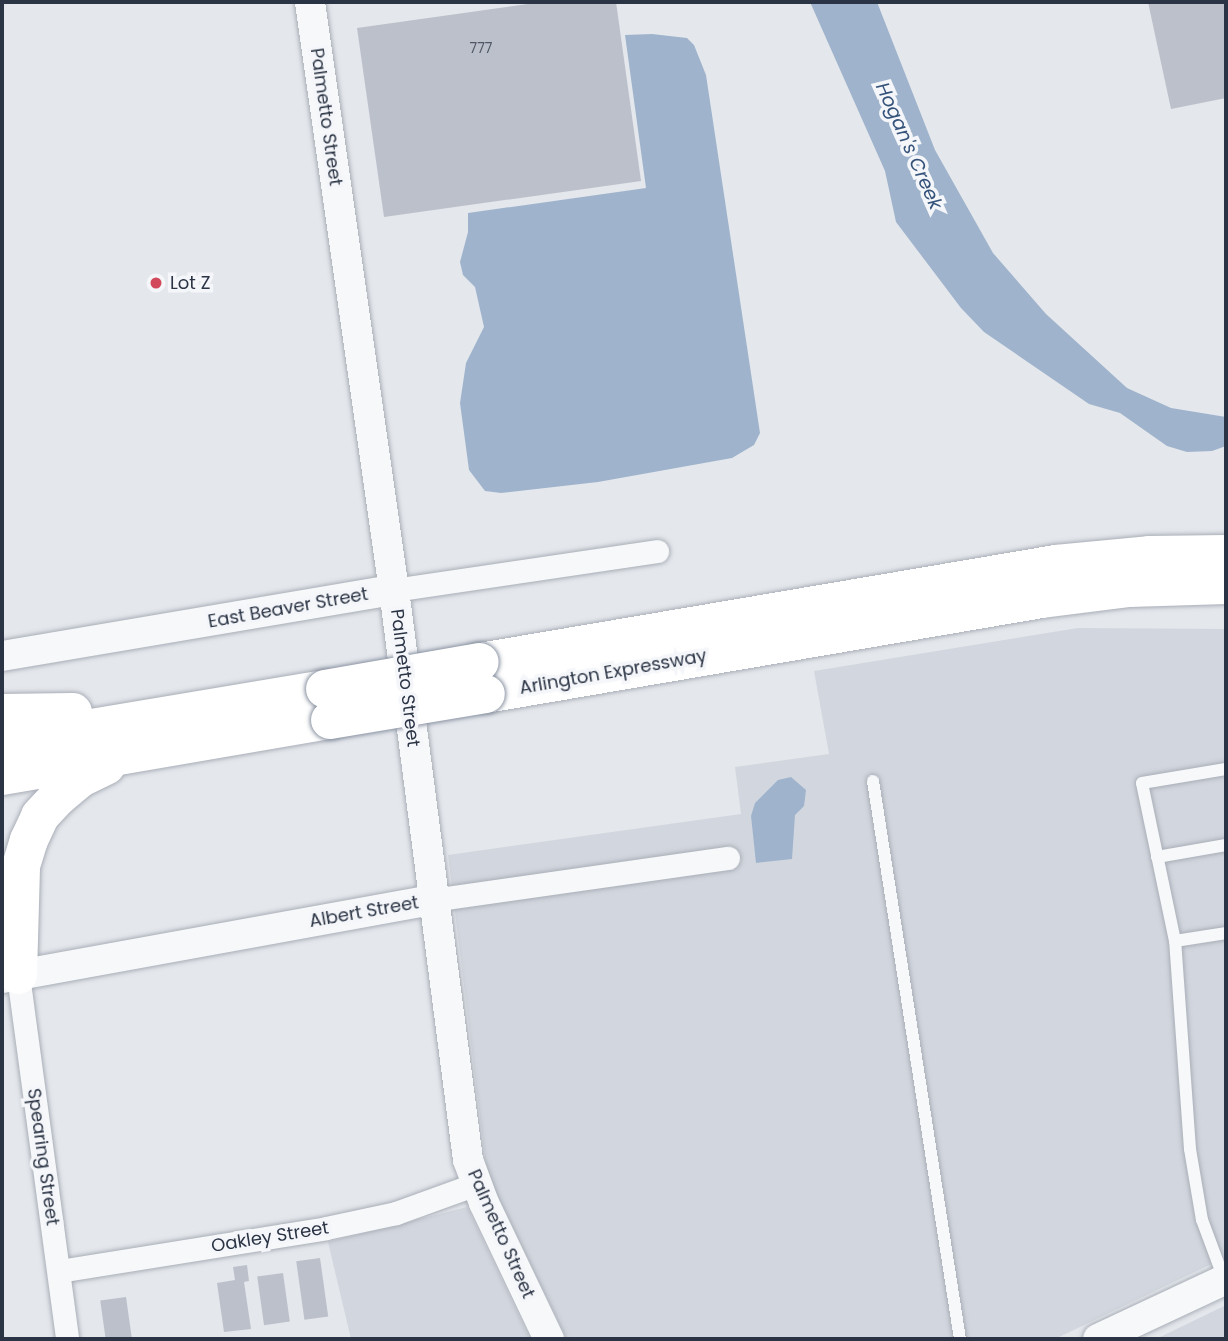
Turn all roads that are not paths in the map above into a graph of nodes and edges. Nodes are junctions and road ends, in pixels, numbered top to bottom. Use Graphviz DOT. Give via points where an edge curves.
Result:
graph roads {
  1 [pos="310,2"];
  2 [pos="657,551"];
  3 [pos="1226,554"];
  4 [pos="1226,585"];
  5 [pos="394,590"];
  6 [pos="732,635"];
  7 [pos="2,656"];
  8 [pos="225,705"];
  9 [pos="328,705"];
  10 [pos="2,713"];
  11 [pos="2,743"];
  12 [pos="143,752"];
  13 [pos="1226,769"];
  14 [pos="2,776"];
  15 [pos="873,781"];
  16 [pos="1226,845"];
  17 [pos="1157,857"];
  18 [pos="728,858"];
  19 [pos="432,900"];
  20 [pos="2,917"];
  21 [pos="1226,933"];
  22 [pos="1175,940"];
  23 [pos="10,976"];
  24 [pos="476,1184"];
  25 [pos="59,1272"];
  26 [pos="1226,1281"];
  27 [pos="67,1339"];
  28 [pos="550,1339"];
  29 [pos="960,1339"];
  30 [pos="1098,1339"];
  1 -- 5 [label="street, Palmetto Street"];
  2 -- 5 [label="street, East Beaver Street"];
  3 -- 6 [label="highway, Arlington Expressway" via="1149,555 1056,564"];
  4 -- 6 [label="highway, Arlington Expressway" via="1089,592"];
  5 -- 7 [label="street, East Beaver Street"];
  5 -- 19 [label="street, Palmetto Street"];
  6 -- 9 [label="highway, Arlington Expressway, bridge"];
  8 -- 9 [label="highway, Arlington Expressway"];
  8 -- 10 [label="highway"];
  8 -- 11 [label="highway, Arlington Expressway"];
  9 -- 12 [label="highway, Arlington Expressway"];
  12 -- 14 [label="highway, Arlington Expressway"];
  12 -- 23 [label="highway" via="81,778 40,816 20,866"];
  13 -- 17 [label="lane" via="1142,783"];
  15 -- 29 [label="lane"];
  16 -- 17 [label="lane"];
  17 -- 22 [label="lane"];
  18 -- 19 [label="street, Albert Street"];
  19 -- 23 [label="street, Albert Street"];
  19 -- 24 [label="street, Palmetto Street" via="468,1160"];
  20 -- 23 [label="highway"];
  21 -- 22 [label="lane"];
  22 -- 26 [label="lane" via="1190,1149 1202,1220"];
  23 -- 25 [label="street, Spearing Street"];
  24 -- 25 [label="street, Oakley Street" via="396,1213 326,1228"];
  24 -- 28 [label="street, Palmetto Street"];
  25 -- 27 [label="street, Spearing Street"];
  26 -- 30 [label="street"];
}
